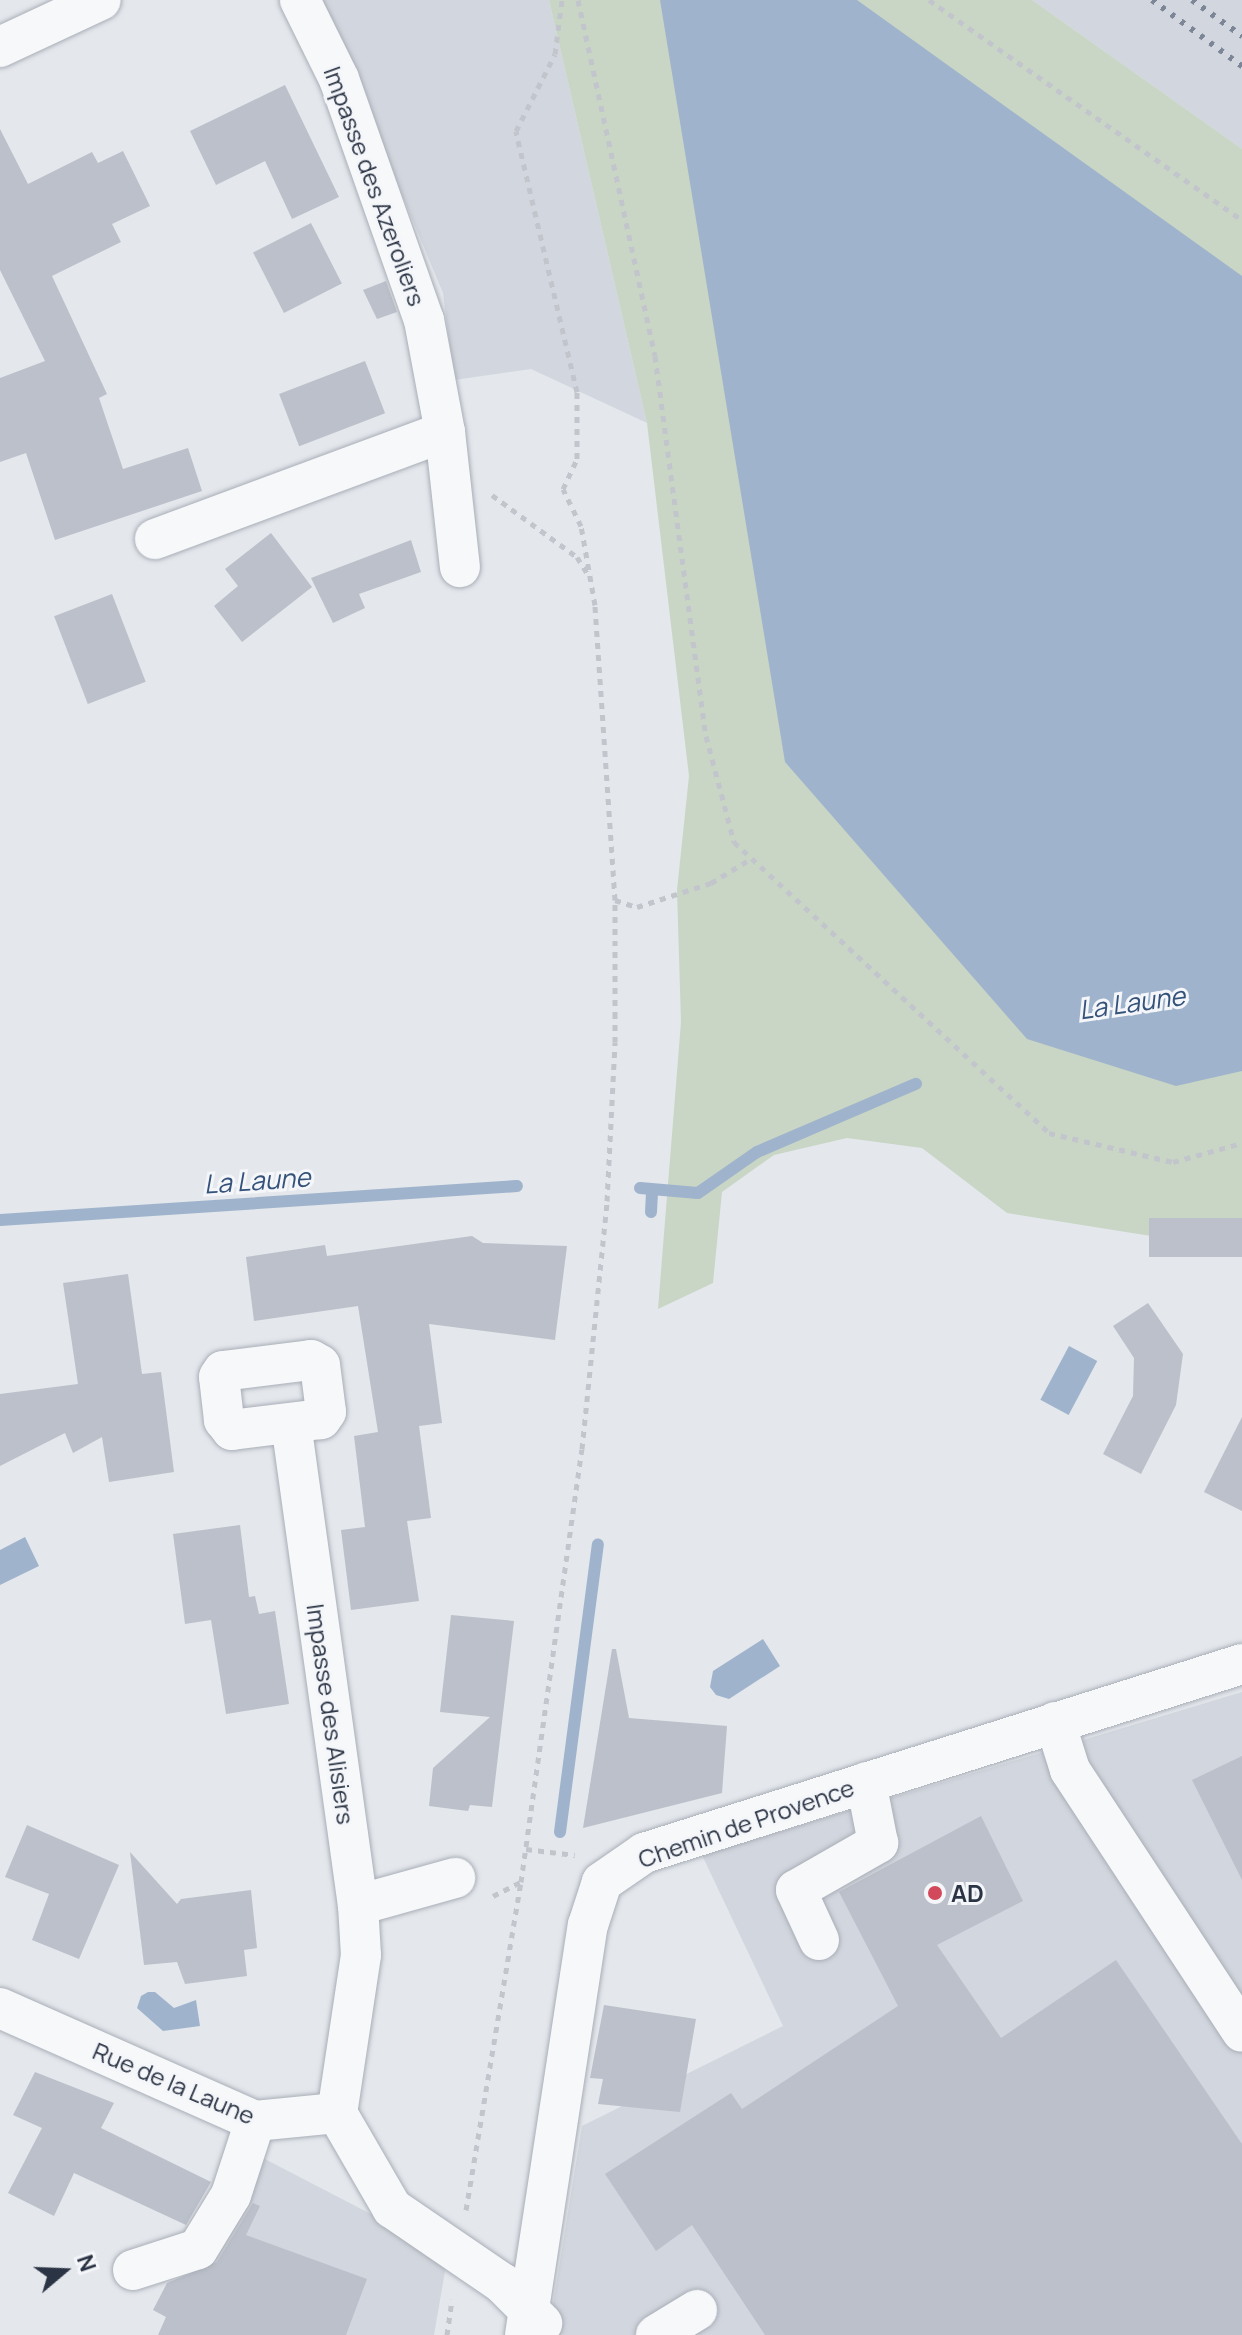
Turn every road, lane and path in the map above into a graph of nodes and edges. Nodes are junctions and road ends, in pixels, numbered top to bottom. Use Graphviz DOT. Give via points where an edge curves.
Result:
graph roads {
  1 [pos="300,0"];
  2 [pos="562,0"];
  3 [pos="578,0"];
  4 [pos="929,0"];
  5 [pos="80,5"];
  6 [pos="0,47"];
  7 [pos="1242,220"];
  8 [pos="447,446"];
  9 [pos="155,539"];
  10 [pos="460,567"];
  11 [pos="592,583"];
  12 [pos="749,860"];
  13 [pos="615,900"];
  14 [pos="1242,1143"];
  15 [pos="291,1423"];
  16 [pos="1242,1664"];
  17 [pos="1055,1722"];
  18 [pos="866,1782"];
  19 [pos="455,1878"];
  20 [pos="358,1905"];
  21 [pos="819,1940"];
  22 [pos="0,2008"];
  23 [pos="1242,2032"];
  24 [pos="337,2113"];
  25 [pos="255,2121"];
  26 [pos="459,2255"];
  27 [pos="133,2270"];
  28 [pos="697,2310"];
  29 [pos="536,2327"];
  30 [pos="447,2335"];
  31 [pos="656,2335"];
  1 -- 8 [label="street, Impasse des Azeroliers" via="339,79 392,218 424,320"];
  2 -- 11 [label="path" via="555,54 516,131 577,392 577,459 563,489 581,526"];
  3 -- 12 [label="path" via="655,356 706,736 725,821"];
  4 -- 7 [label="path"];
  5 -- 6 [label="street"];
  8 -- 9 [label="street"];
  8 -- 10 [label="street, Impasse des Azeroliers"];
  8 -- 11 [label="path" via="577,557"];
  11 -- 13 [label="path"];
  12 -- 13 [label="path" via="711,883 637,907"];
  12 -- 14 [label="path" via="1049,1133 1173,1162"];
  13 -- 26 [label="path" via="607,1201 584,1433 521,1882"];
  15 -- 20 [label="street, Impasse des Alisiers"];
  16 -- 17 [label="street, Chemin de Provence"];
  17 -- 18 [label="street, Chemin de Provence"];
  17 -- 23 [label="street" via="1070,1770"];
  18 -- 21 [label="street" via="878,1843 796,1890"];
  18 -- 29 [label="street, Chemin de Provence" via="644,1853 602,1882 588,1925"];
  19 -- 20 [label="street"];
  20 -- 24 [label="street" via="361,1955"];
  22 -- 25 [label="street, Rue de la Laune"];
  24 -- 25 [label="street, Rue de la Laune"];
  24 -- 26 [label="street" via="392,2208"];
  25 -- 27 [label="street" via="231,2195 198,2249"];
  26 -- 29 [label="street" via="502,2283"];
  26 -- 30 [label="path"];
  28 -- 31 [label="street"];
}
